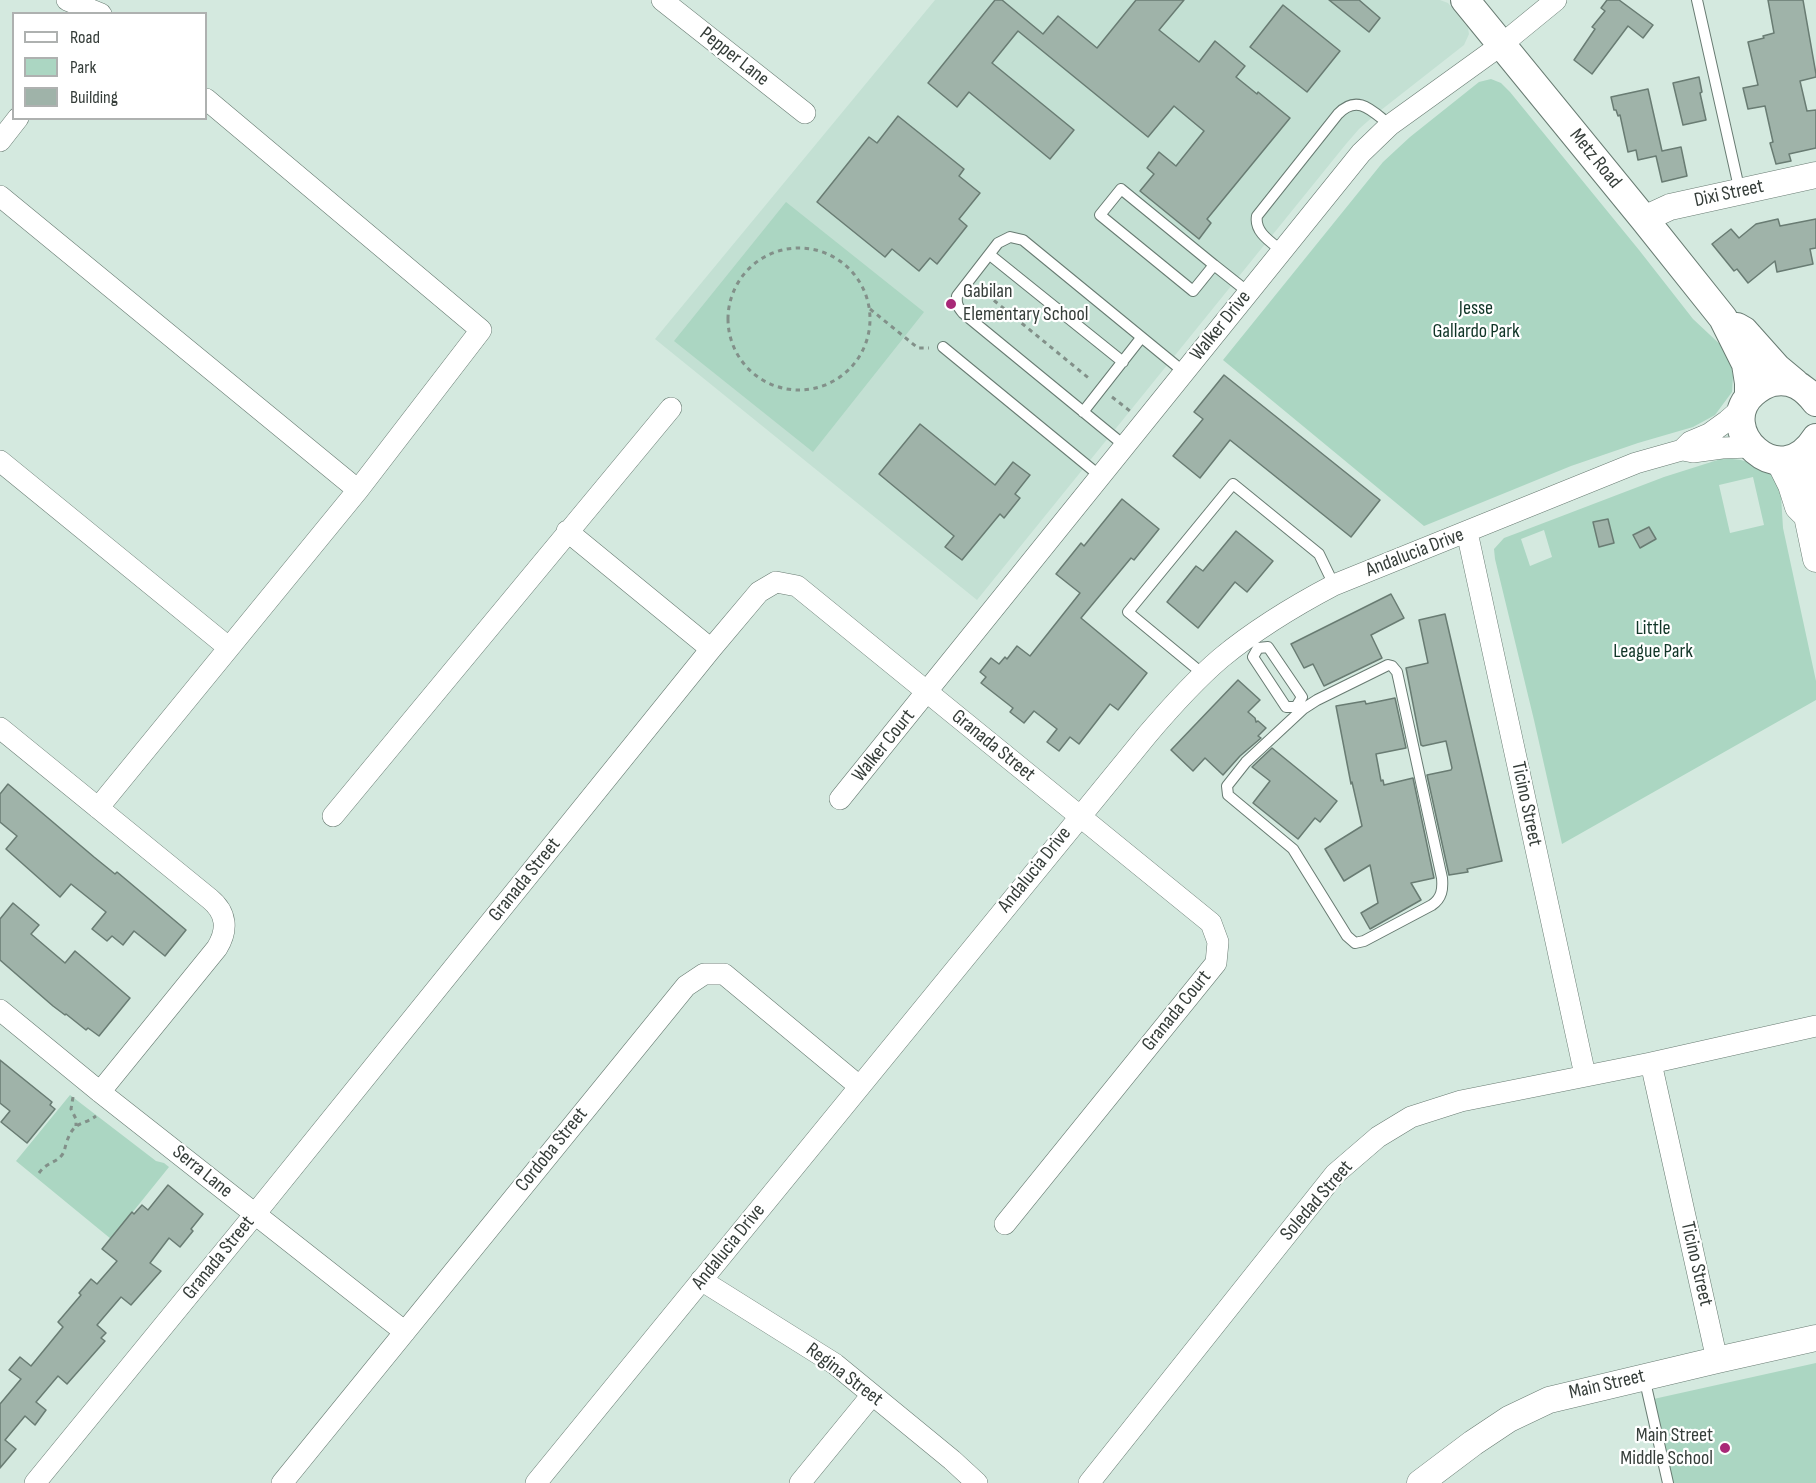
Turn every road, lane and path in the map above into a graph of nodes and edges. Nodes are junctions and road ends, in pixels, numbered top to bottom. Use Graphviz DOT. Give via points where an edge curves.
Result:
graph roads {
  1 [pos="662,0"];
  2 [pos="1465,0"];
  3 [pos="1556,0"];
  4 [pos="1697,0"];
  5 [pos="75,6"];
  6 [pos="94,12"];
  7 [pos="1501,45"];
  8 [pos="207,100"];
  9 [pos="805,113"];
  10 [pos="16,120"];
  11 [pos="1390,125"];
  12 [pos="0,141"];
  13 [pos="1816,175"];
  14 [pos="1740,192"];
  15 [pos="0,196"];
  16 [pos="1644,219"];
  17 [pos="1282,251"];
  18 [pos="990,255"];
  19 [pos="1214,265"];
  20 [pos="970,280"];
  21 [pos="1248,292"];
  22 [pos="870,309"];
  23 [pos="1723,318"];
  24 [pos="1142,338"];
  25 [pos="943,347"];
  26 [pos="1123,362"];
  27 [pos="1184,372"];
  28 [pos="1102,388"];
  29 [pos="1810,395"];
  30 [pos="1746,402"];
  31 [pos="671,408"];
  32 [pos="1130,411"];
  33 [pos="1083,412"];
  34 [pos="1125,446"];
  35 [pos="1751,447"];
  36 [pos="1682,450"];
  37 [pos="1800,450"];
  38 [pos="0,461"];
  39 [pos="1100,476"];
  40 [pos="358,490"];
  41 [pos="567,531"];
  42 [pos="1467,532"];
  43 [pos="1816,559"];
  44 [pos="1334,585"];
  45 [pos="1254,642"];
  46 [pos="228,647"];
  47 [pos="711,649"];
  48 [pos="1203,674"];
  49 [pos="927,692"];
  50 [pos="1298,709"];
  51 [pos="0,728"];
  52 [pos="840,799"];
  53 [pos="98,808"];
  54 [pos="333,816"];
  55 [pos="1079,816"];
  56 [pos="0,1010"];
  57 [pos="1816,1026"];
  58 [pos="1651,1063"];
  59 [pos="1585,1076"];
  60 [pos="859,1086"];
  61 [pos="100,1092"];
  62 [pos="73,1098"];
  63 [pos="96,1116"];
  64 [pos="74,1117"];
  65 [pos="86,1121"];
  66 [pos="75,1127"];
  67 [pos="39,1173"];
  68 [pos="255,1214"];
  69 [pos="1005,1224"];
  70 [pos="701,1280"];
  71 [pos="405,1332"];
  72 [pos="1816,1338"];
  73 [pos="1717,1360"];
  74 [pos="1644,1377"];
  75 [pos="872,1395"];
  76 [pos="34,1483"];
  77 [pos="282,1483"];
  78 [pos="536,1483"];
  79 [pos="800,1483"];
  80 [pos="977,1483"];
  81 [pos="1089,1483"];
  82 [pos="1420,1483"];
  83 [pos="1668,1483"];
  1 -- 9 [label="street, Pepper Lane"];
  2 -- 7 [label="main road, Metz Road"];
  3 -- 7 [label="street, Walker Drive"];
  4 -- 14 [label="lane"];
  5 -- 6 [label="street"];
  7 -- 11 [label="street, Walker Drive"];
  7 -- 16 [label="main road, Metz Road"];
  8 -- 40 [label="street" via="481,330"];
  10 -- 12 [label="street"];
  11 -- 17 [label="street, Walker Drive" via="1361,153"];
  11 -- 17 [label="lane" via="1361,105 1349,105 1338,114 1257,216 1261,232"];
  13 -- 14 [label="street, Dixi Street"];
  14 -- 16 [label="street, Dixi Street" via="1670,207"];
  15 -- 40 [label="street"];
  16 -- 23 [label="main road, Metz Road"];
  17 -- 21 [label="street, Walker Drive"];
  18 -- 20 [label="lane"];
  18 -- 24 [label="lane" via="998,243 1010,237 1023,240"];
  18 -- 26 [label="lane"];
  19 -- 19 [label="lane" via="1121,189 1100,215 1193,291"];
  19 -- 21 [label="lane"];
  20 -- 28 [label="path"];
  20 -- 33 [label="lane" via="957,296 963,313"];
  21 -- 27 [label="street, Walker Drive"];
  22 -- 22 [label="path" via="859,279 843,262 824,251 801,247 779,250 758,260 742,275 731,296 727,318 730,340 742,362 760,379 783,389 808,391 832,384 852,369 865,348"];
  22 -- 25 [label="path" via="918,348"];
  23 -- 29 [label="main road, Metz Road" via="1744,331 1777,368"];
  23 -- 30 [label="main road, Metz Road" via="1746,364"];
  24 -- 26 [label="lane"];
  24 -- 27 [label="lane"];
  25 -- 39 [label="lane"];
  26 -- 28 [label="lane"];
  27 -- 34 [label="street, Walker Drive"];
  28 -- 32 [label="path"];
  28 -- 33 [label="lane"];
  29 -- 30 [label="main road" via="1785,381 1766,384"];
  30 -- 35 [label="main road, Metz Road" via="1740,418"];
  30 -- 36 [label="street, Andalucia Drive" via="1727,421"];
  31 -- 41 [label="street"];
  33 -- 34 [label="lane"];
  34 -- 39 [label="street, Walker Drive"];
  35 -- 36 [label="street, Andalucia Drive"];
  35 -- 37 [label="main road" via="1769,458"];
  36 -- 42 [label="street, Andalucia Drive" via="1636,463"];
  37 -- 43 [label="street" via="1791,485 1798,507 1807,516"];
  38 -- 46 [label="street"];
  39 -- 49 [label="street, Walker Drive"];
  40 -- 46 [label="street"];
  41 -- 47 [label="street"];
  41 -- 54 [label="street"];
  42 -- 44 [label="street, Andalucia Drive"];
  42 -- 59 [label="street, Ticino Street"];
  44 -- 45 [label="street, Andalucia Drive" via="1289,610"];
  44 -- 48 [label="lane" via="1319,554 1233,484 1128,612"];
  45 -- 48 [label="street, Andalucia Drive"];
  45 -- 50 [label="lane" via="1253,657 1286,707"];
  45 -- 50 [label="lane" via="1268,646 1302,697"];
  46 -- 53 [label="street"];
  47 -- 49 [label="street, Granada Street" via="759,592 776,582 797,586"];
  47 -- 68 [label="street, Granada Street"];
  48 -- 55 [label="street, Andalucia Drive"];
  49 -- 52 [label="street, Walker Court"];
  49 -- 55 [label="street, Granada Street"];
  50 -- 50 [label="lane" via="1246,762 1227,791 1293,849 1349,939 1358,943 1432,905 1443,889 1397,672 1388,665"];
  51 -- 53 [label="street"];
  53 -- 61 [label="street" via="216,904 225,926 217,948"];
  55 -- 60 [label="street, Andalucia Drive"];
  55 -- 69 [label="street, Granada Court" via="1211,923 1218,942 1216,963"];
  56 -- 61 [label="street, Serra Lane"];
  57 -- 58 [label="street, Soledad Street"];
  58 -- 59 [label="street, Soledad Street"];
  58 -- 73 [label="street, Ticino Street"];
  59 -- 81 [label="street, Soledad Street" via="1461,1101 1411,1117 1378,1137 1335,1174"];
  60 -- 70 [label="street, Andalucia Drive"];
  60 -- 71 [label="street, Cordoba Street" via="724,974 704,974 686,986"];
  61 -- 68 [label="street, Serra Lane"];
  62 -- 64 [label="path" via="70,1109"];
  63 -- 65 [label="path"];
  64 -- 65 [label="path"];
  64 -- 66 [label="path"];
  65 -- 66 [label="path"];
  66 -- 67 [label="path" via="62,1156 46,1164"];
  68 -- 71 [label="street, Serra Lane"];
  68 -- 76 [label="street, Granada Street"];
  70 -- 75 [label="street, Regina Street" via="835,1364"];
  70 -- 78 [label="street, Andalucia Drive"];
  71 -- 77 [label="street, Cordoba Street"];
  72 -- 73 [label="street, Main Street"];
  73 -- 74 [label="street, Main Street"];
  74 -- 82 [label="street, Main Street" via="1549,1400 1500,1425"];
  74 -- 83 [label="lane"];
  75 -- 79 [label="street"];
  75 -- 80 [label="street, Regina Street"];
}
